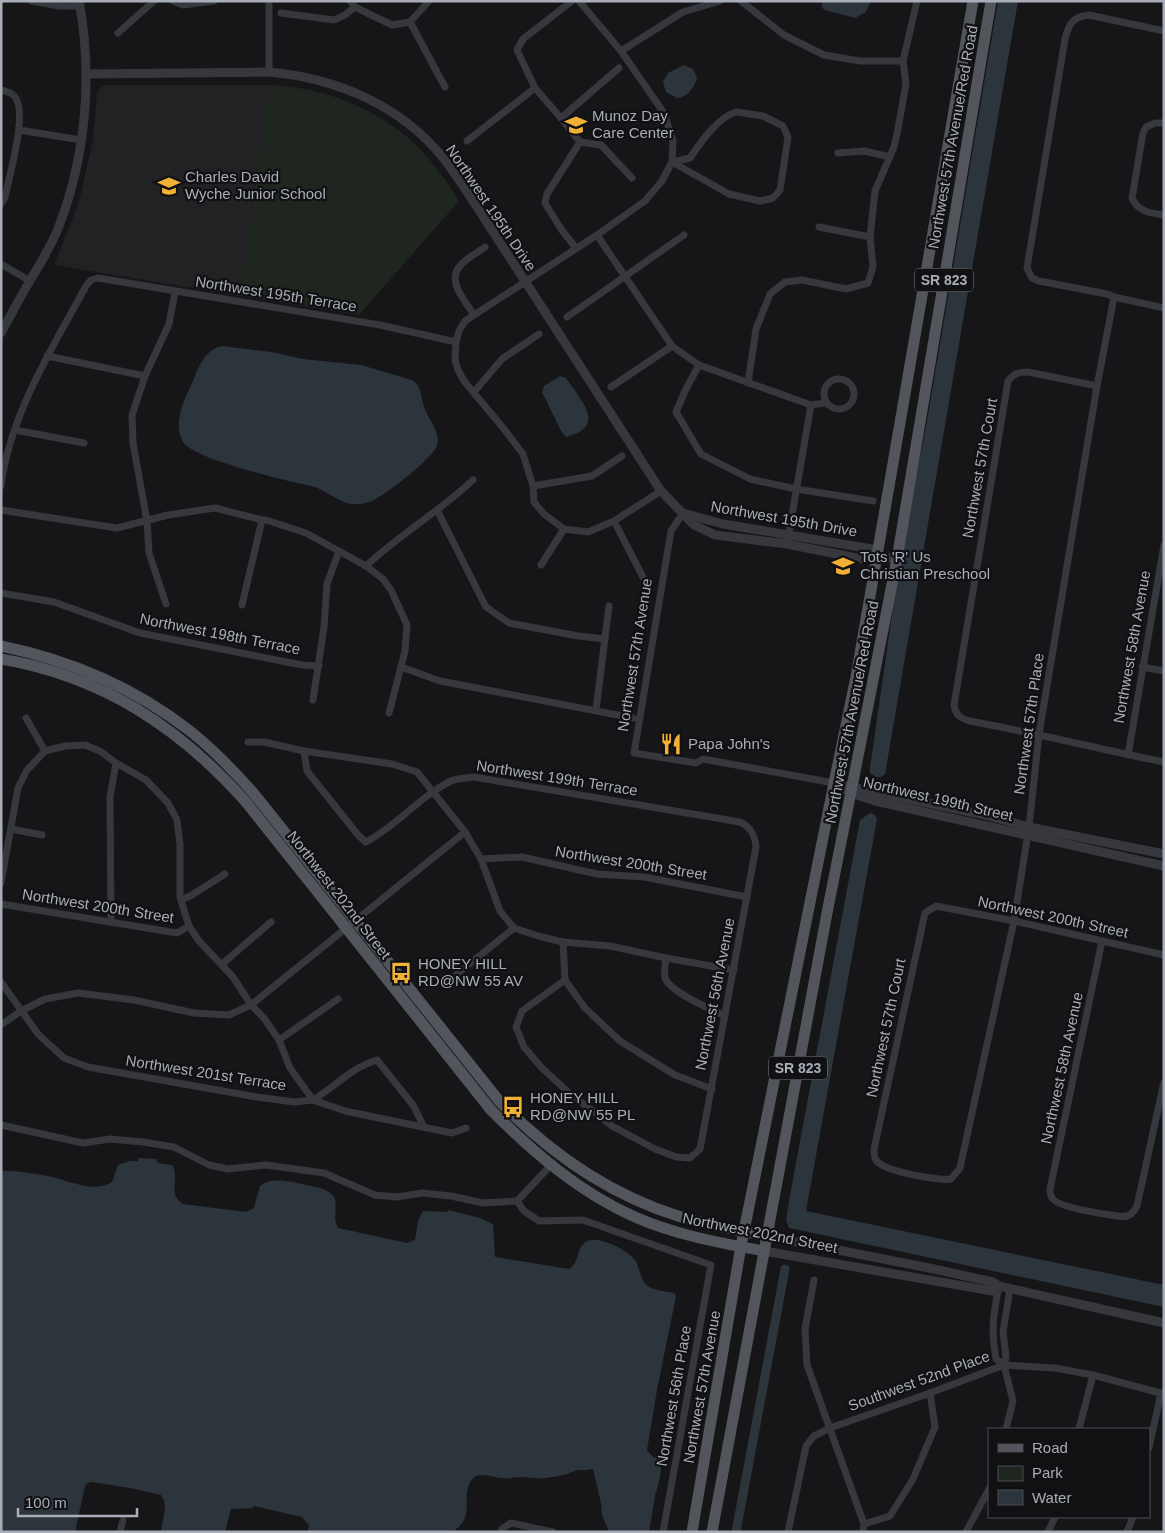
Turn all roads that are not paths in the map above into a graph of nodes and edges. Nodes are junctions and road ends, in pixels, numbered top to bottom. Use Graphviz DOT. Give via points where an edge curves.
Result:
graph roads {
  1 [pos="31,1"];
  2 [pos="154,1"];
  3 [pos="173,1"];
  4 [pos="214,1"];
  5 [pos="269,1"];
  6 [pos="350,1"];
  7 [pos="428,1"];
  8 [pos="572,1"];
  9 [pos="579,1"];
  10 [pos="720,1"];
  11 [pos="741,1"];
  12 [pos="916,1"];
  13 [pos="973,1"];
  14 [pos="991,1"];
  15 [pos="80,4"];
  16 [pos="356,7"];
  17 [pos="281,13"];
  18 [pos="410,22"];
  19 [pos="1164,32"];
  20 [pos="118,33"];
  21 [pos="621,51"];
  22 [pos="903,60"];
  23 [pos="619,68"];
  24 [pos="268,72"];
  25 [pos="86,74"];
  26 [pos="444,87"];
  27 [pos="534,88"];
  28 [pos="1,90"];
  29 [pos="561,118"];
  30 [pos="1164,123"];
  31 [pos="19,130"];
  32 [pos="81,140"];
  33 [pos="467,141"];
  34 [pos="580,142"];
  35 [pos="838,153"];
  36 [pos="890,157"];
  37 [pos="672,162"];
  38 [pos="632,178"];
  39 [pos="2,199"];
  40 [pos="1164,216"];
  41 [pos="819,227"];
  42 [pos="597,235"];
  43 [pos="684,235"];
  44 [pos="870,237"];
  45 [pos="485,247"];
  46 [pos="576,248"];
  47 [pos="1,264"];
  48 [pos="624,276"];
  49 [pos="30,281"];
  50 [pos="525,282"];
  51 [pos="174,292"];
  52 [pos="1114,297"];
  53 [pos="1164,308"];
  54 [pos="474,315"];
  55 [pos="567,317"];
  56 [pos="1,333"];
  57 [pos="538,334"];
  58 [pos="456,342"];
  59 [pos="672,346"];
  60 [pos="47,356"];
  61 [pos="699,365"];
  62 [pos="145,376"];
  63 [pos="748,383"];
  64 [pos="1097,386"];
  65 [pos="611,387"];
  66 [pos="474,392"];
  67 [pos="825,403"];
  68 [pos="811,405"];
  69 [pos="15,430"];
  70 [pos="84,443"];
  71 [pos="622,456"];
  72 [pos="473,480"];
  73 [pos="1,486"];
  74 [pos="533,486"];
  75 [pos="796,489"];
  76 [pos="661,490"];
  77 [pos="873,501"];
  78 [pos="1,510"];
  79 [pos="437,510"];
  80 [pos="683,513"];
  81 [pos="262,520"];
  82 [pos="147,521"];
  83 [pos="614,521"];
  84 [pos="564,529"];
  85 [pos="789,534"];
  86 [pos="787,544"];
  87 [pos="1164,545"];
  88 [pos="339,551"];
  89 [pos="878,556"];
  90 [pos="897,559"];
  91 [pos="540,565"];
  92 [pos="366,566"];
  93 [pos="644,579"];
  94 [pos="1,594"];
  95 [pos="166,604"];
  96 [pos="242,605"];
  97 [pos="609,606"];
  98 [pos="605,639"];
  99 [pos="1,646"];
  100 [pos="1,659"];
  101 [pos="319,666"];
  102 [pos="401,667"];
  103 [pos="1142,667"];
  104 [pos="1164,671"];
  105 [pos="313,700"];
  106 [pos="138,703"];
  107 [pos="596,710"];
  108 [pos="389,713"];
  109 [pos="26,718"];
  110 [pos="633,718"];
  111 [pos="1039,734"];
  112 [pos="248,742"];
  113 [pos="45,750"];
  114 [pos="304,751"];
  115 [pos="1128,755"];
  116 [pos="1164,762"];
  117 [pos="116,763"];
  118 [pos="834,783"];
  119 [pos="851,790"];
  120 [pos="434,792"];
  121 [pos="11,829"];
  122 [pos="752,831"];
  123 [pos="465,832"];
  124 [pos="1028,832"];
  125 [pos="42,835"];
  126 [pos="1164,854"];
  127 [pos="481,859"];
  128 [pos="1164,866"];
  129 [pos="225,874"];
  130 [pos="1,883"];
  131 [pos="747,897"];
  132 [pos="180,900"];
  133 [pos="1,904"];
  134 [pos="936,906"];
  135 [pos="1014,921"];
  136 [pos="111,922"];
  137 [pos="271,922"];
  138 [pos="350,925"];
  139 [pos="189,926"];
  140 [pos="514,928"];
  141 [pos="1102,941"];
  142 [pos="563,942"];
  143 [pos="1164,955"];
  144 [pos="666,958"];
  145 [pos="222,964"];
  146 [pos="734,970"];
  147 [pos="458,974"];
  148 [pos="565,980"];
  149 [pos="1,982"];
  150 [pos="338,998"];
  151 [pos="251,1005"];
  152 [pos="21,1011"];
  153 [pos="725,1016"];
  154 [pos="1,1024"];
  155 [pos="279,1040"];
  156 [pos="1164,1082"];
  157 [pos="712,1089"];
  158 [pos="313,1100"];
  159 [pos="1,1125"];
  160 [pos="424,1127"];
  161 [pos="466,1128"];
  162 [pos="560,1156"];
  163 [pos="551,1165"];
  164 [pos="951,1179"];
  165 [pos="518,1201"];
  166 [pos="744,1231"];
  167 [pos="767,1236"];
  168 [pos="741,1246"];
  169 [pos="764,1251"];
  170 [pos="814,1280"];
  171 [pos="999,1286"];
  172 [pos="1010,1289"];
  173 [pos="992,1322"];
  174 [pos="1164,1322"];
  175 [pos="1004,1324"];
  176 [pos="1004,1342"];
  177 [pos="993,1344"];
  178 [pos="1004,1365"];
  179 [pos="1092,1375"];
  180 [pos="930,1393"];
  181 [pos="1162,1393"];
  182 [pos="830,1428"];
  183 [pos="1006,1428"];
  184 [pos="1079,1428"];
  185 [pos="1150,1444"];
  186 [pos="988,1491"];
  187 [pos="1055,1518"];
  188 [pos="1132,1518"];
  189 [pos="123,1520"];
  190 [pos="863,1528"];
  191 [pos="120,1532"];
  192 [pos="501,1532"];
  193 [pos="553,1532"];
  194 [pos="663,1532"];
  195 [pos="692,1532"];
  196 [pos="712,1532"];
  197 [pos="788,1532"];
  198 [pos="966,1532"];
  199 [pos="1048,1532"];
  200 [pos="1127,1532"];
  1 -- 15 [label="street" via="60,6"];
  2 -- 20 [label="street"];
  3 -- 4 [label="street" via="183,5"];
  5 -- 24 [label="street"];
  6 -- 16 [label="street"];
  7 -- 18 [label="street"];
  8 -- 27 [label="street" via="523,39 517,50"];
  9 -- 21 [label="street"];
  10 -- 21 [label="street" via="684,12"];
  11 -- 22 [label="street" via="784,35 824,55 860,61"];
  12 -- 22 [label="street"];
  13 -- 89 [label="main road, Northwest 57th Avenue/Red Road / SR 823"];
  14 -- 90 [label="main road, Northwest 57th Avenue/Red Road / SR 823"];
  15 -- 25 [label="street"];
  16 -- 17 [label="street" via="334,20"];
  16 -- 18 [label="street" via="392,26"];
  18 -- 26 [label="street"];
  19 -- 52 [label="street" via="1089,15 1073,20 1064,39 1027,268 1032,278 1039,282"];
  21 -- 37 [label="street" via="664,113 673,141"];
  22 -- 36 [label="street" via="906,84"];
  23 -- 29 [label="street"];
  24 -- 25 [label="street, Northwest 195th Drive"];
  24 -- 50 [label="street, Northwest 195th Drive" via="295,74 346,88 401,118 422,135 464,187"];
  25 -- 32 [label="street"];
  27 -- 29 [label="street"];
  27 -- 33 [label="street"];
  28 -- 31 [label="street" via="15,98 19,106"];
  29 -- 34 [label="street"];
  30 -- 40 [label="street" via="1154,123 1143,133 1132,198 1142,211"];
  31 -- 32 [label="street"];
  31 -- 39 [label="street"];
  32 -- 49 [label="street" via="59,227"];
  34 -- 38 [label="street" via="601,145"];
  34 -- 46 [label="street" via="547,194 545,204"];
  35 -- 36 [label="street" via="864,151"];
  36 -- 44 [label="street" via="875,191"];
  37 -- 37 [label="street" via="728,194 760,200 773,198 780,190 788,137 784,126 762,116 736,112 712,130 690,158"];
  37 -- 42 [label="street" via="662,181 645,201"];
  41 -- 44 [label="street"];
  42 -- 46 [label="street"];
  42 -- 48 [label="street"];
  43 -- 48 [label="street"];
  44 -- 63 [label="street" via="873,266 868,283 846,289 802,280 785,282 770,294 756,329"];
  45 -- 54 [label="street" via="458,267 455,279"];
  46 -- 50 [label="street"];
  47 -- 49 [label="street"];
  48 -- 55 [label="street"];
  48 -- 59 [label="street"];
  49 -- 56 [label="street"];
  50 -- 54 [label="street"];
  50 -- 76 [label="street, Northwest 195th Drive"];
  51 -- 58 [label="street, Northwest 195th Terrace" via="380,325"];
  51 -- 60 [label="street, Northwest 195th Terrace" via="98,278 91,280"];
  51 -- 62 [label="street" via="169,324"];
  52 -- 53 [label="street"];
  52 -- 64 [label="street, Northwest 57th Place"];
  54 -- 58 [label="street" via="465,321"];
  57 -- 66 [label="street" via="502,359"];
  58 -- 66 [label="street" via="458,370"];
  59 -- 61 [label="street"];
  59 -- 65 [label="street"];
  60 -- 62 [label="street"];
  60 -- 69 [label="street"];
  61 -- 63 [label="street"];
  61 -- 75 [label="street" via="676,412 701,454 750,479"];
  62 -- 82 [label="street" via="132,415"];
  63 -- 68 [label="street"];
  64 -- 111 [label="street, Northwest 57th Place"];
  64 -- 111 [label="street, Northwest 57th Court" via="1028,372 1019,372 1008,381 958,675 954,705 960,718"];
  66 -- 74 [label="street" via="523,454"];
  67 -- 67 [label="street" via="825,388 834,379 844,378 852,385 853,400 848,407 838,409"];
  67 -- 68 [label="street"];
  68 -- 75 [label="street"];
  69 -- 70 [label="street"];
  69 -- 73 [label="street"];
  71 -- 74 [label="street" via="592,476"];
  72 -- 79 [label="street"];
  74 -- 84 [label="street" via="534,502"];
  75 -- 77 [label="street"];
  75 -- 85 [label="street"];
  76 -- 80 [label="street, Northwest 195th Drive"];
  76 -- 83 [label="street"];
  78 -- 82 [label="street" via="117,528"];
  79 -- 92 [label="street" via="386,547"];
  79 -- 98 [label="street" via="486,607 509,623"];
  80 -- 85 [label="street, Northwest 195th Drive" via="723,524"];
  80 -- 86 [label="street, Northwest 195th Drive" via="694,525 715,535"];
  80 -- 118 [label="street, Northwest 57th Avenue" via="671,531 634,753 696,763 703,759"];
  81 -- 82 [label="street" via="215,508"];
  81 -- 88 [label="street" via="306,533"];
  81 -- 96 [label="street"];
  82 -- 95 [label="street" via="149,554"];
  83 -- 84 [label="street" via="588,532"];
  83 -- 93 [label="street"];
  84 -- 91 [label="street"];
  85 -- 86 [label="street"];
  85 -- 89 [label="street, Northwest 195th Drive" via="872,549"];
  86 -- 89 [label="street, Northwest 195th Drive" via="862,559"];
  87 -- 103 [label="street, Northwest 58th Avenue"];
  88 -- 92 [label="street"];
  88 -- 101 [label="street" via="327,584"];
  89 -- 90 [label="street, Northwest 195th Drive"];
  89 -- 118 [label="main road, Northwest 57th Avenue/Red Road / SR 823"];
  90 -- 119 [label="main road, Northwest 57th Avenue/Red Road / SR 823"];
  92 -- 102 [label="street" via="391,590 407,625"];
  94 -- 101 [label="street, Northwest 198th Terrace" via="54,602 140,633"];
  97 -- 98 [label="street"];
  98 -- 107 [label="street"];
  99 -- 106 [label="main road" via="100,677"];
  100 -- 106 [label="main road" via="41,668"];
  101 -- 105 [label="street"];
  102 -- 107 [label="street" via="440,680"];
  102 -- 108 [label="street"];
  103 -- 104 [label="street"];
  103 -- 115 [label="street, Northwest 58th Avenue"];
  106 -- 138 [label="main road, Northwest 202nd Street" via="226,780"];
  107 -- 110 [label="street"];
  109 -- 113 [label="street"];
  111 -- 115 [label="street"];
  111 -- 124 [label="street, Northwest 57th Place"];
  112 -- 114 [label="street" via="264,742"];
  113 -- 117 [label="street" via="85,745"];
  113 -- 121 [label="street" via="27,770 18,788"];
  114 -- 120 [label="street" via="392,764 417,772"];
  114 -- 120 [label="street, Northwest 199th Terrace" via="307,771 366,842"];
  115 -- 116 [label="street"];
  117 -- 132 [label="street" via="146,780 168,803 177,820"];
  117 -- 136 [label="street" via="110,797"];
  118 -- 119 [label="street, Northwest 199th Street"];
  118 -- 166 [label="main road, Northwest 57th Avenue/Red Road / SR 823"];
  119 -- 124 [label="street, Northwest 199th Street" via="986,815"];
  119 -- 167 [label="main road, Northwest 57th Avenue/Red Road / SR 823"];
  120 -- 122 [label="street, Northwest 199th Terrace" via="453,781 474,777 740,822"];
  120 -- 123 [label="street"];
  121 -- 125 [label="street"];
  121 -- 130 [label="street"];
  122 -- 131 [label="street, Northwest 56th Avenue" via="756,847"];
  123 -- 127 [label="street"];
  123 -- 138 [label="street"];
  124 -- 126 [label="street, Northwest 199th Street"];
  124 -- 128 [label="street, Northwest 199th Street"];
  124 -- 135 [label="street, Northwest 57th Place"];
  127 -- 131 [label="street, Northwest 200th Street" via="522,857 597,874 644,877"];
  127 -- 140 [label="street" via="500,911"];
  129 -- 132 [label="street"];
  131 -- 146 [label="street, Northwest 56th Avenue"];
  132 -- 139 [label="street"];
  133 -- 136 [label="street, Northwest 200th Street"];
  134 -- 135 [label="street, Northwest 200th Street"];
  134 -- 164 [label="street, Northwest 57th Court" via="925,913 874,1149 876,1161 882,1166"];
  135 -- 141 [label="street, Northwest 200th Street"];
  135 -- 164 [label="street, Northwest 57th Place" via="960,1168"];
  136 -- 139 [label="street, Northwest 200th Street" via="177,933"];
  137 -- 145 [label="street"];
  138 -- 151 [label="street"];
  138 -- 162 [label="main road, Northwest 202nd Street" via="500,1102"];
  138 -- 163 [label="main road, Northwest 202nd Street" via="491,1110"];
  139 -- 145 [label="street"];
  140 -- 142 [label="street"];
  140 -- 147 [label="street"];
  141 -- 143 [label="street, Northwest 200th Street"];
  141 -- 156 [label="street, Northwest 58th Avenue" via="1050,1189 1053,1200 1065,1206 1130,1216 1137,1206"];
  142 -- 144 [label="street" via="610,946"];
  142 -- 148 [label="street"];
  144 -- 146 [label="street"];
  144 -- 153 [label="street" via="665,978 669,984 697,1004"];
  145 -- 151 [label="street"];
  146 -- 153 [label="street, Northwest 56th Avenue"];
  148 -- 157 [label="street" via="585,1008 620,1041 675,1075"];
  148 -- 157 [label="street, Northwest 56th Avenue" via="522,1011 516,1027 524,1047 542,1068 612,1126 662,1152 690,1158 700,1149"];
  149 -- 152 [label="street, Northwest 201st Terrace"];
  150 -- 155 [label="street"];
  151 -- 152 [label="street" via="229,1015 194,1013 134,1000 78,993 45,999"];
  151 -- 155 [label="street"];
  152 -- 154 [label="street"];
  152 -- 158 [label="street, Northwest 201st Terrace" via="38,1034 64,1058 88,1067 257,1098 294,1102"];
  153 -- 157 [label="street, Northwest 56th Avenue"];
  155 -- 158 [label="street" via="290,1068"];
  158 -- 160 [label="street, Northwest 201st Terrace" via="346,1111"];
  158 -- 160 [label="street" via="365,1063 377,1060 413,1105"];
  159 -- 165 [label="street" via="83,1143 110,1139 174,1147 209,1165 228,1169 266,1165 324,1174 375,1195 451,1196 483,1203"];
  160 -- 161 [label="street, Northwest 201st Terrace" via="452,1133"];
  162 -- 163 [label="street"];
  162 -- 166 [label="main road, Northwest 202nd Street" via="611,1189 652,1207"];
  163 -- 165 [label="street"];
  163 -- 168 [label="main road, Northwest 202nd Street" via="593,1195 635,1217 693,1237"];
  165 -- 194 [label="street, Northwest 56th Place" via="524,1211 539,1221 583,1220 711,1265"];
  166 -- 167 [label="main road, Northwest 202nd Street"];
  166 -- 168 [label="main road, Northwest 57th Avenue/Red Road / SR 823"];
  167 -- 169 [label="main road, Northwest 57th Avenue/Red Road / SR 823"];
  167 -- 171 [label="street, Northwest 202nd Street" via="934,1269"];
  168 -- 169 [label="main road, Northwest 202nd Street"];
  168 -- 195 [label="main road, Northwest 57th Avenue / SR 823"];
  169 -- 171 [label="street, Northwest 202nd Street" via="992,1291"];
  169 -- 196 [label="main road, SR 823"];
  170 -- 182 [label="street" via="804,1329 807,1365"];
  171 -- 172 [label="street, Northwest 202nd Street"];
  171 -- 173 [label="street"];
  172 -- 174 [label="street, Northwest 202nd Street"];
  172 -- 175 [label="street"];
  173 -- 175 [label="street"];
  173 -- 177 [label="street"];
  175 -- 176 [label="street"];
  176 -- 177 [label="street"];
  176 -- 178 [label="street"];
  177 -- 178 [label="street" via="996,1359"];
  178 -- 179 [label="street, Southwest 52nd Place" via="1055,1368"];
  178 -- 180 [label="street, Southwest 52nd Place"];
  178 -- 183 [label="street" via="1013,1401"];
  179 -- 181 [label="street, Southwest 52nd Place"];
  179 -- 184 [label="street"];
  180 -- 182 [label="street, Southwest 52nd Place"];
  180 -- 190 [label="street" via="935,1427 913,1479 890,1516"];
  181 -- 185 [label="street"];
  182 -- 190 [label="street"];
  182 -- 197 [label="street, Southwest 52nd Place" via="814,1436 806,1446"];
  186 -- 198 [label="street"];
  187 -- 199 [label="street"];
  188 -- 200 [label="street"];
  189 -- 191 [label="street"];
  192 -- 193 [label="street" via="511,1523"];
}
